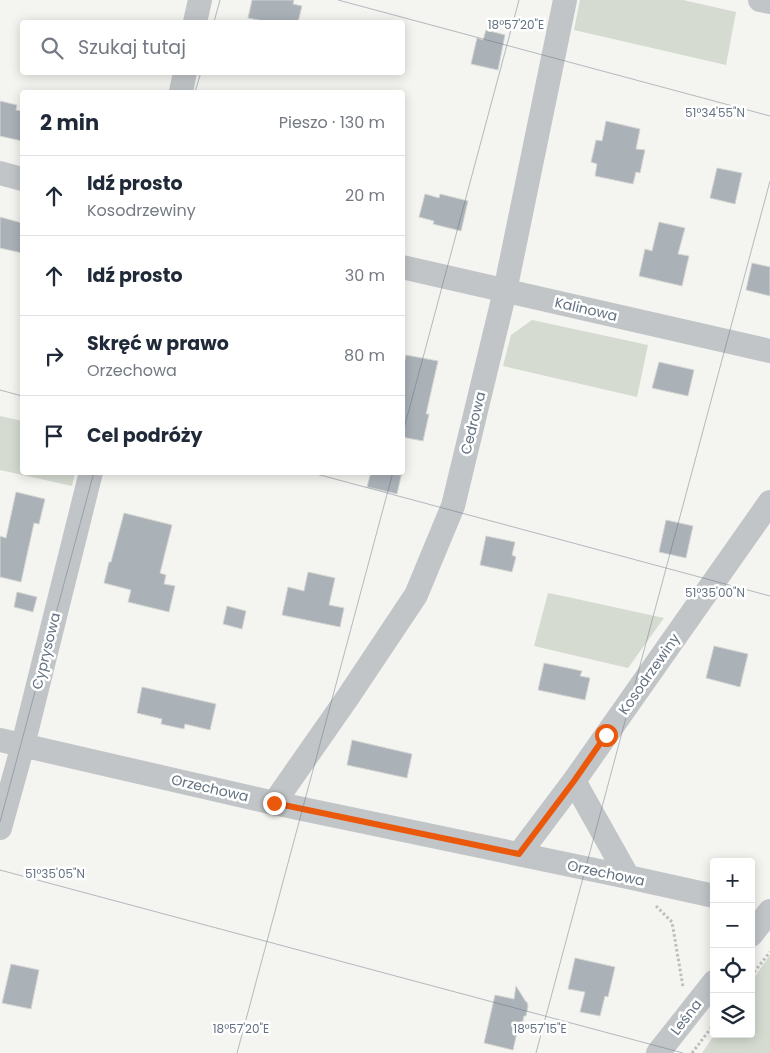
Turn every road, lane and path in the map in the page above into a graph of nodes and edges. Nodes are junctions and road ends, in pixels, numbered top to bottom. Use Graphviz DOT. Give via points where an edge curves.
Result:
graph roads {
  1 [pos="200,0"];
  2 [pos="565,0"];
  3 [pos="760,0"];
  4 [pos="770,2"];
  5 [pos="195,20"];
  6 [pos="184,75"];
  7 [pos="181,90"];
  8 [pos="0,173"];
  9 [pos="20,178"];
  10 [pos="405,268"];
  11 [pos="505,291"];
  12 [pos="770,351"];
  13 [pos="90,475"];
  14 [pos="770,502"];
  15 [pos="11,742"];
  16 [pos="574,781"];
  17 [pos="274,803"];
  18 [pos="0,828"];
  19 [pos="519,854"];
  20 [pos="628,877"];
  21 [pos="710,895"];
  22 [pos="653,903"];
  23 [pos="755,906"];
  24 [pos="770,910"];
  25 [pos="755,930"];
  26 [pos="770,952"];
  27 [pos="755,971"];
  28 [pos="710,987"];
  29 [pos="687,1015"];
  30 [pos="710,1029"];
  31 [pos="658,1053"];
  32 [pos="692,1053"];
  1 -- 5 [label="street"];
  2 -- 11 [label="street, Cedrowa"];
  3 -- 4 [label="street"];
  6 -- 7 [label="street"];
  8 -- 9 [label="street"];
  10 -- 11 [label="street, Kalinowa"];
  11 -- 12 [label="street, Kalinowa"];
  11 -- 17 [label="street, Cedrowa" via="453,506 416,595"];
  13 -- 15 [label="street, Cyprysowa"];
  14 -- 16 [label="street, Kosodrzewiny"];
  15 -- 17 [label="street, Orzechowa"];
  15 -- 18 [label="street, Cyprysowa"];
  16 -- 19 [label="street, Kosodrzewiny"];
  16 -- 20 [label="street"];
  17 -- 19 [label="street, Orzechowa"];
  19 -- 20 [label="street, Orzechowa"];
  20 -- 21 [label="street, Orzechowa"];
  22 -- 29 [label="path" via="672,922"];
  23 -- 24 [label="street"];
  24 -- 25 [label="street"];
  26 -- 27 [label="path"];
  28 -- 29 [label="street, Leśna"];
  29 -- 31 [label="street, Leśna"];
  30 -- 32 [label="path"];
}
